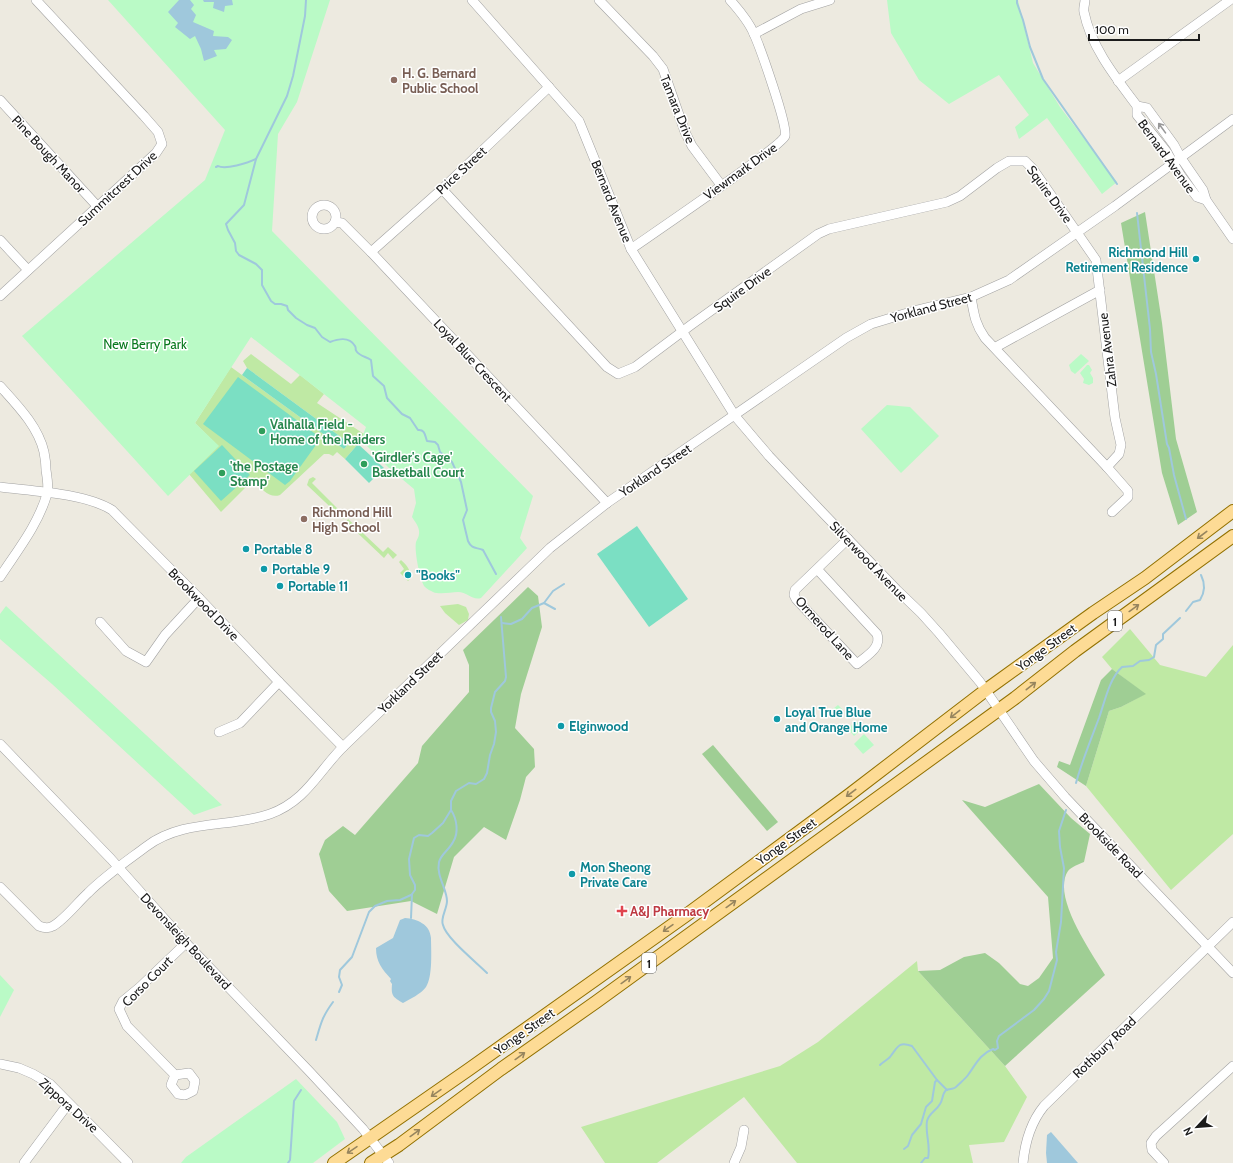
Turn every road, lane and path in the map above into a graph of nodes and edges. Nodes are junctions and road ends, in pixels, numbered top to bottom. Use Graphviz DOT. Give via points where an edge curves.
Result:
graph roads {
  1 [pos="36,0"];
  2 [pos="472,0"];
  3 [pos="599,0"];
  4 [pos="730,0"];
  5 [pos="830,0"];
  6 [pos="1085,0"];
  7 [pos="1230,0"];
  8 [pos="754,34"];
  9 [pos="1118,81"];
  10 [pos="549,87"];
  11 [pos="0,100"];
  12 [pos="1233,119"];
  13 [pos="1177,160"];
  14 [pos="721,185"];
  15 [pos="442,189"];
  16 [pos="98,207"];
  17 [pos="335,222"];
  18 [pos="1077,232"];
  19 [pos="1233,239"];
  20 [pos="0,240"];
  21 [pos="631,249"];
  22 [pos="371,252"];
  23 [pos="28,270"];
  24 [pos="1100,290"];
  25 [pos="0,296"];
  26 [pos="971,297"];
  27 [pos="681,332"];
  28 [pos="996,347"];
  29 [pos="0,386"];
  30 [pos="735,416"];
  31 [pos="1107,467"];
  32 [pos="0,487"];
  33 [pos="47,492"];
  34 [pos="607,503"];
  35 [pos="1233,511"];
  36 [pos="1112,512"];
  37 [pos="1233,536"];
  38 [pos="848,539"];
  39 [pos="817,569"];
  40 [pos="0,577"];
  41 [pos="200,598"];
  42 [pos="100,622"];
  43 [pos="279,682"];
  44 [pos="986,690"];
  45 [pos="999,709"];
  46 [pos="219,732"];
  47 [pos="0,744"];
  48 [pos="343,747"];
  49 [pos="118,868"];
  50 [pos="0,887"];
  51 [pos="1233,922"];
  52 [pos="186,943"];
  53 [pos="1208,945"];
  54 [pos="1233,973"];
  55 [pos="0,1064"];
  56 [pos="1233,1066"];
  57 [pos="175,1075"];
  58 [pos="68,1104"];
  59 [pos="744,1130"];
  60 [pos="371,1138"];
  61 [pos="386,1159"];
  62 [pos="24,1163"];
  63 [pos="128,1163"];
  64 [pos="334,1163"];
  65 [pos="371,1163"];
  66 [pos="734,1163"];
  67 [pos="1023,1163"];
  68 [pos="1164,1163"];
  1 -- 16 [label="street, Summitcrest Drive" via="144,116 161,139 162,144 156,153"];
  2 -- 10 [label="street, Bernard Avenue"];
  3 -- 14 [label="street, Tamara Drive" via="663,69 692,146"];
  4 -- 8 [label="street, Viewmark Drive"];
  5 -- 8 [label="street" via="801,9"];
  6 -- 9 [label="street, Bernard Avenue" via="1084,11 1094,42"];
  7 -- 9 [label="street"];
  8 -- 14 [label="street, Viewmark Drive" via="782,116 785,136 781,142"];
  9 -- 13 [label="street, Bernard Avenue" via="1137,106 1147,108 1174,145"];
  10 -- 15 [label="street, Price Street"];
  10 -- 21 [label="street, Bernard Avenue" via="579,121"];
  11 -- 16 [label="street, Pine Bough Manor"];
  12 -- 13 [label="street, Yorkland Street"];
  13 -- 18 [label="street, Yorkland Street"];
  13 -- 19 [label="street, Bernard Avenue" via="1203,190 1206,200"];
  14 -- 21 [label="street, Viewmark Drive"];
  15 -- 22 [label="street, Price Street"];
  15 -- 27 [label="street, Squire Drive" via="614,372 618,374 635,367"];
  16 -- 23 [label="street, Summitcrest Drive"];
  17 -- 22 [label="street, Loyal Blue Crescent" via="342,223"];
  18 -- 24 [label="street, Zahra Avenue" via="1096,260"];
  18 -- 26 [label="street, Yorkland Street" via="1009,280"];
  18 -- 27 [label="street, Squire Drive" via="1033,169 1025,161 1009,161 948,202 829,229 818,234"];
  20 -- 23 [label="street"];
  21 -- 27 [label="street, Bernard Avenue"];
  22 -- 34 [label="street, Loyal Blue Crescent"];
  23 -- 25 [label="street, Summitcrest Drive"];
  24 -- 28 [label="street"];
  24 -- 31 [label="street, Zahra Avenue" via="1115,418 1121,445 1120,454"];
  26 -- 28 [label="street" via="978,328"];
  26 -- 30 [label="street, Yorkland Street" via="871,324 846,338"];
  27 -- 30 [label="street, Bernard Avenue"];
  28 -- 31 [label="street"];
  29 -- 33 [label="street" via="28,419 39,437 44,451"];
  30 -- 34 [label="street, Yorkland Street"];
  30 -- 38 [label="street, Silverwood Avenue" via="769,456"];
  31 -- 36 [label="street" via="1128,492 1128,496"];
  32 -- 33 [label="street, Brookwood Drive"];
  33 -- 40 [label="street" via="31,530"];
  33 -- 41 [label="street, Brookwood Drive" via="102,503"];
  34 -- 48 [label="street, Yorkland Street" via="550,548"];
  35 -- 44 [label="main road, Yonge Street / 1, one-way" via="1145,578"];
  45 -- 37 [label="main road, Yonge Street / 1, one-way"];
  38 -- 39 [label="street, Ormerod Lane"];
  38 -- 44 [label="street, Silverwood Avenue" via="921,613"];
  39 -- 39 [label="street, Ormerod Lane" via="795,590 795,597 857,664 877,646 877,634"];
  41 -- 42 [label="street" via="165,634 146,662 126,651"];
  41 -- 43 [label="street, Brookwood Drive"];
  43 -- 46 [label="street" via="240,722"];
  43 -- 48 [label="street, Brookwood Drive"];
  44 -- 45 [label="street, Silverwood Avenue"];
  44 -- 60 [label="main road, Yonge Street / 1, one-way" via="685,916"];
  45 -- 53 [label="street, Brookside Road" via="1034,761"];
  61 -- 45 [label="main road, Yonge Street / 1, one-way" via="399,1145 502,1069"];
  47 -- 49 [label="street, Devonsleigh Boulevard"];
  48 -- 49 [label="street, Yorkland Street" via="305,792 284,806 253,818 176,831 148,845"];
  49 -- 50 [label="street, Yorkland Street" via="58,923 46,929 39,926"];
  49 -- 52 [label="street, Devonsleigh Boulevard"];
  51 -- 53 [label="street, Rothbury Road"];
  52 -- 57 [label="street, Corso Court" via="123,1001 119,1009 128,1026"];
  52 -- 60 [label="street, Devonsleigh Boulevard"];
  53 -- 54 [label="street, Brookside Road"];
  53 -- 67 [label="street, Rothbury Road" via="1044,1106 1028,1134"];
  55 -- 58 [label="street, Zippora Drive" via="19,1068 50,1084"];
  56 -- 68 [label="street" via="1151,1143 1152,1150"];
  58 -- 62 [label="street"];
  58 -- 63 [label="street, Zippora Drive"];
  59 -- 66 [label="street" via="741,1147"];
  60 -- 61 [label="street, Devonsleigh Boulevard"];
  60 -- 64 [label="main road, Yonge Street / 1, one-way"];
  61 -- 65 [label="main road, Yonge Street / 1"];
}
